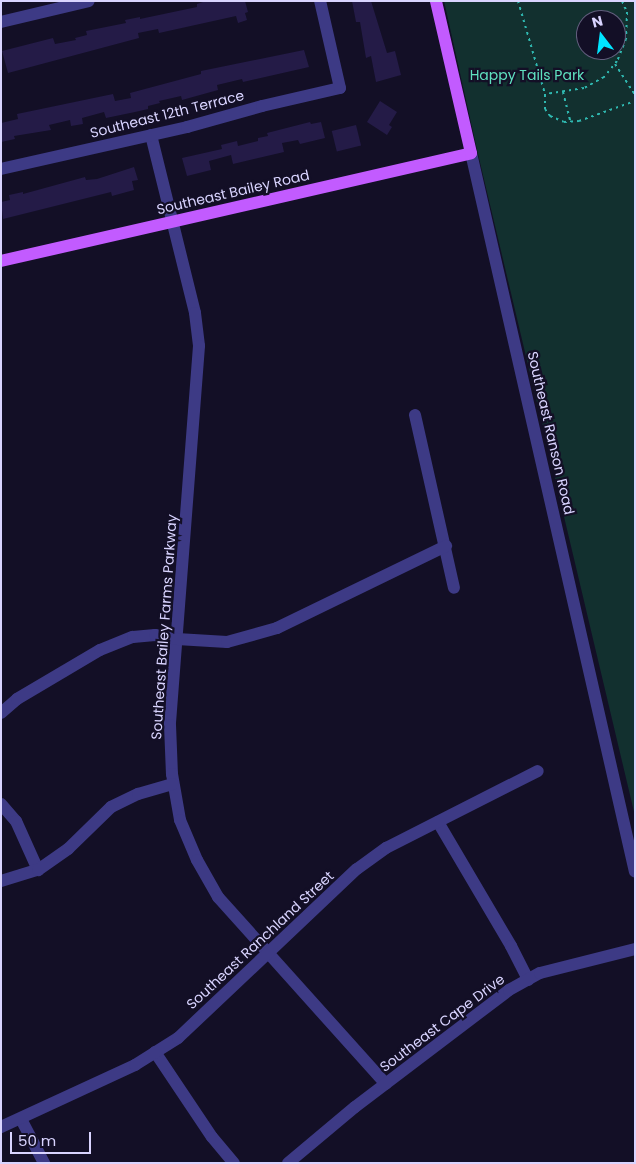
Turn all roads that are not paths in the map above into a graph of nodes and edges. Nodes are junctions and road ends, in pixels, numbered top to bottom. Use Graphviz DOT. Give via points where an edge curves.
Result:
graph roads {
  1 [pos="90,1"];
  2 [pos="320,1"];
  3 [pos="436,1"];
  4 [pos="1,22"];
  5 [pos="151,135"];
  6 [pos="471,153"];
  7 [pos="1,169"];
  8 [pos="173,222"];
  9 [pos="1,261"];
  10 [pos="415,415"];
  11 [pos="446,546"];
  12 [pos="454,588"];
  13 [pos="177,639"];
  14 [pos="1,713"];
  15 [pos="538,771"];
  16 [pos="173,784"];
  17 [pos="1,804"];
  18 [pos="438,822"];
  19 [pos="38,870"];
  20 [pos="635,872"];
  21 [pos="1,881"];
  22 [pos="635,949"];
  23 [pos="268,952"];
  24 [pos="528,980"];
  25 [pos="155,1052"];
  26 [pos="386,1084"];
  27 [pos="21,1119"];
  28 [pos="1,1127"];
  29 [pos="44,1163"];
  30 [pos="234,1163"];
  31 [pos="288,1163"];
  1 -- 4 [label="street"];
  2 -- 5 [label="street, Southeast 12th Terrace" via="340,88"];
  3 -- 6 [label="main road, Southeast Ranson Road"];
  5 -- 7 [label="street, Southeast 12th Terrace"];
  5 -- 8 [label="street, Southeast Bailey Farms Parkway"];
  6 -- 8 [label="main road, Southeast Bailey Road"];
  6 -- 20 [label="street, Southeast Ranson Road"];
  8 -- 9 [label="main road, Southeast Bailey Road"];
  8 -- 13 [label="street, Southeast Bailey Farms Parkway" via="195,314 199,346"];
  10 -- 11 [label="street"];
  11 -- 12 [label="street"];
  11 -- 13 [label="street" via="277,628 227,642"];
  13 -- 14 [label="street" via="155,635 133,637 100,650 17,699"];
  13 -- 16 [label="street, Southeast Bailey Farms Parkway" via="170,725"];
  15 -- 18 [label="street, Southeast Ranchland Street"];
  16 -- 19 [label="street" via="138,794 111,807 68,849"];
  16 -- 23 [label="street, Southeast Bailey Farms Parkway" via="180,820 197,860 218,897"];
  17 -- 19 [label="street" via="16,821"];
  18 -- 23 [label="street, Southeast Ranchland Street" via="386,848 357,868"];
  18 -- 24 [label="street"];
  19 -- 21 [label="street"];
  22 -- 24 [label="street, Southeast Cape Drive" via="540,973"];
  23 -- 25 [label="street, Southeast Ranchland Street" via="178,1038"];
  23 -- 26 [label="street, Southeast Bailey Farms Parkway"];
  24 -- 26 [label="street, Southeast Cape Drive" via="509,990"];
  25 -- 27 [label="street, Southeast Ranchland Street" via="136,1065"];
  25 -- 30 [label="street" via="212,1137"];
  26 -- 31 [label="street, Southeast Cape Drive"];
  27 -- 28 [label="street, Southeast Ranchland Street"];
  27 -- 29 [label="street"];
}
